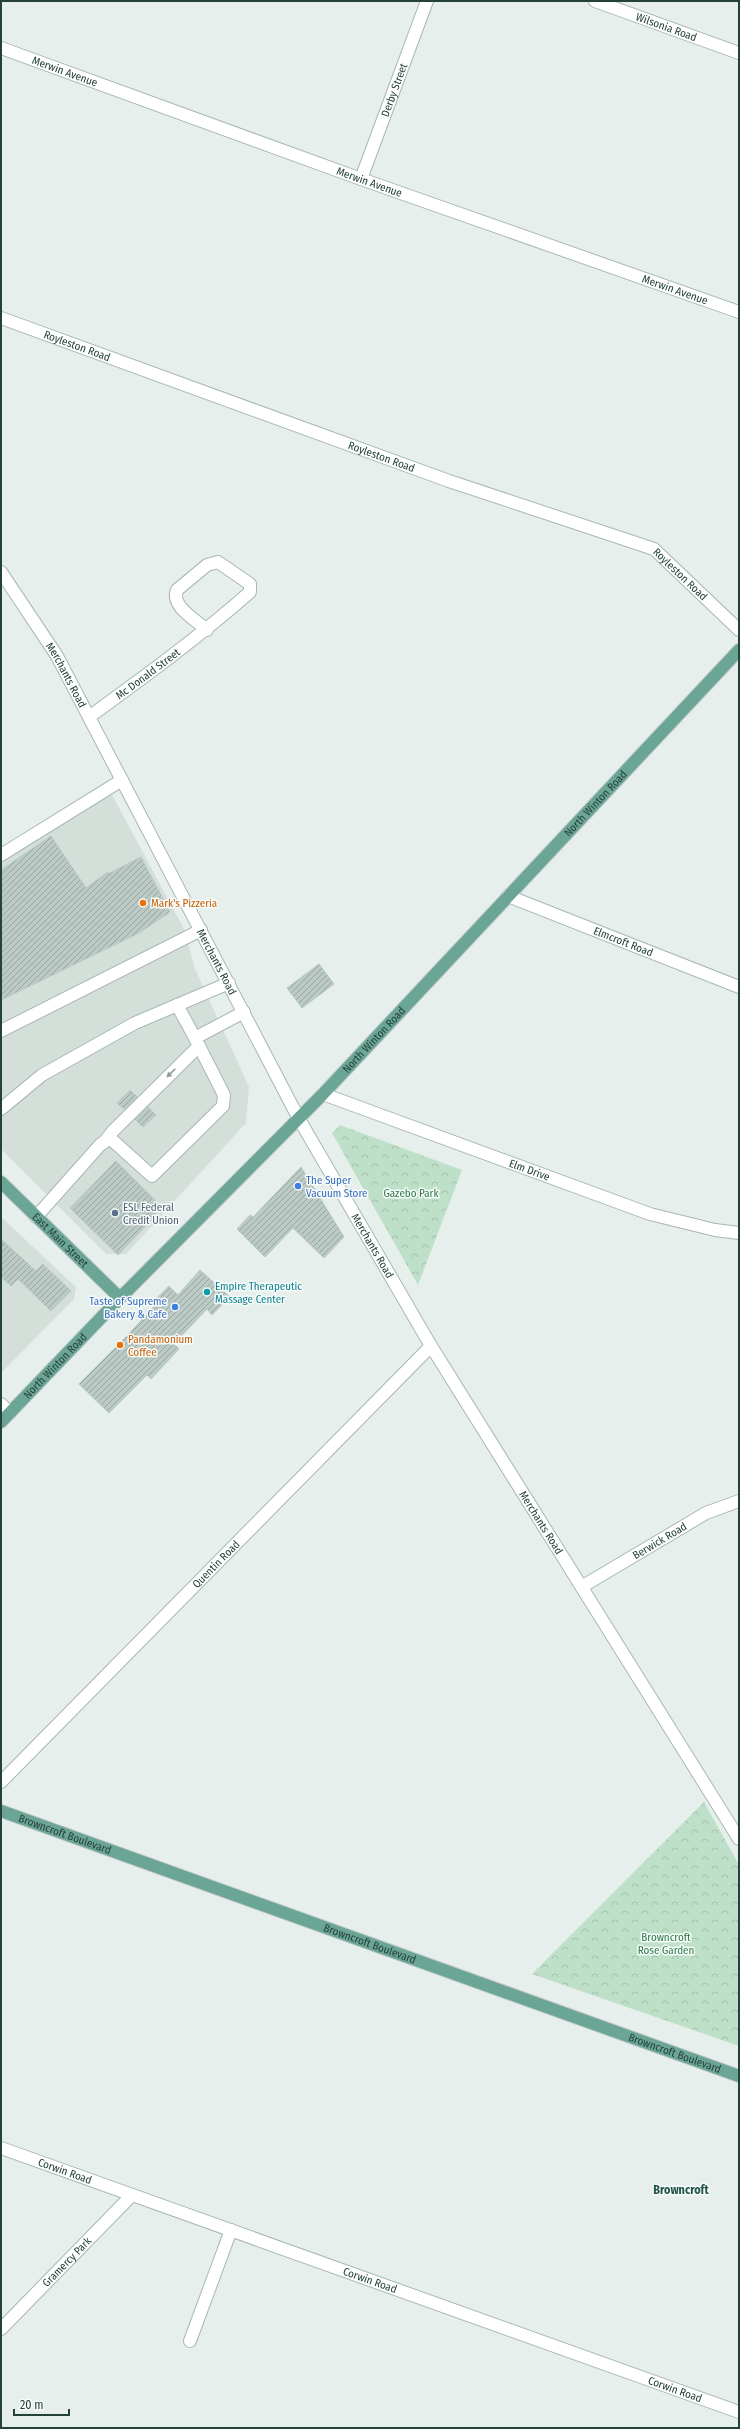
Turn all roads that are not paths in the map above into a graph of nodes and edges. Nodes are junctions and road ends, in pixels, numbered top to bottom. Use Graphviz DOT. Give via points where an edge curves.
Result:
graph roads {
  1 [pos="427,1"];
  2 [pos="595,1"];
  3 [pos="1,48"];
  4 [pos="739,53"];
  5 [pos="361,179"];
  6 [pos="739,312"];
  7 [pos="1,318"];
  8 [pos="1,572"];
  9 [pos="207,630"];
  10 [pos="739,630"];
  11 [pos="739,650"];
  12 [pos="89,717"];
  13 [pos="122,780"];
  14 [pos="1,855"];
  15 [pos="508,896"];
  16 [pos="201,930"];
  17 [pos="229,983"];
  18 [pos="739,987"];
  19 [pos="177,1005"];
  20 [pos="244,1012"];
  21 [pos="1,1031"];
  22 [pos="197,1042"];
  23 [pos="323,1094"];
  24 [pos="1,1109"];
  25 [pos="299,1119"];
  26 [pos="105,1141"];
  27 [pos="1,1183"];
  28 [pos="36,1217"];
  29 [pos="739,1233"];
  30 [pos="120,1298"];
  31 [pos="431,1346"];
  32 [pos="1,1404"];
  33 [pos="10,1413"];
  34 [pos="1,1422"];
  35 [pos="739,1501"];
  36 [pos="583,1586"];
  37 [pos="1,1782"];
  38 [pos="1,1811"];
  39 [pos="739,1839"];
  40 [pos="739,2076"];
  41 [pos="1,2148"];
  42 [pos="132,2195"];
  43 [pos="231,2230"];
  44 [pos="1,2329"];
  45 [pos="190,2341"];
  46 [pos="739,2412"];
  1 -- 5 [label="street, Derby Street"];
  2 -- 4 [label="street, Wilsonia Road"];
  3 -- 5 [label="street, Merwin Avenue"];
  5 -- 6 [label="street, Merwin Avenue"];
  7 -- 10 [label="street, Royleston Road" via="449,481 654,549"];
  8 -- 12 [label="street, Merchants Road" via="57,656"];
  9 -- 9 [label="street, Mc Donald Street" via="250,592 252,587 218,562 207,565 177,590 175,596 176,602"];
  9 -- 12 [label="street, Mc Donald Street"];
  11 -- 15 [label="main road, North Winton Road"];
  12 -- 13 [label="street, Merchants Road"];
  13 -- 14 [label="street"];
  13 -- 16 [label="street, Merchants Road"];
  15 -- 18 [label="street, Elmcroft Road"];
  15 -- 23 [label="main road, North Winton Road"];
  16 -- 17 [label="street, Merchants Road"];
  16 -- 21 [label="street"];
  17 -- 19 [label="street"];
  17 -- 20 [label="street, Merchants Road"];
  19 -- 22 [label="street"];
  19 -- 24 [label="street" via="135,1023 42,1075"];
  20 -- 22 [label="street"];
  20 -- 25 [label="street, Merchants Road"];
  22 -- 26 [label="street, one-way"];
  22 -- 26 [label="street" via="224,1095 223,1106 152,1176 112,1140"];
  23 -- 25 [label="main road, North Winton Road"];
  23 -- 29 [label="street, Elm Drive" via="650,1214 715,1230"];
  25 -- 30 [label="main road, North Winton Road"];
  25 -- 31 [label="street, Merchants Road"];
  26 -- 28 [label="street"];
  27 -- 28 [label="main road, East Main Street"];
  28 -- 30 [label="main road, East Main Street"];
  30 -- 33 [label="main road, North Winton Road"];
  31 -- 36 [label="street, Merchants Road"];
  31 -- 37 [label="street, Quentin Road"];
  32 -- 33 [label="street"];
  33 -- 34 [label="main road, North Winton Road"];
  35 -- 36 [label="street, Berwick Road" via="706,1513"];
  36 -- 39 [label="street, Merchants Road"];
  38 -- 40 [label="main road, Browncroft Boulevard"];
  41 -- 42 [label="street, Corwin Road"];
  42 -- 43 [label="street, Corwin Road"];
  42 -- 44 [label="street, Gramercy Park"];
  43 -- 45 [label="street"];
  43 -- 46 [label="street, Corwin Road"];
}
